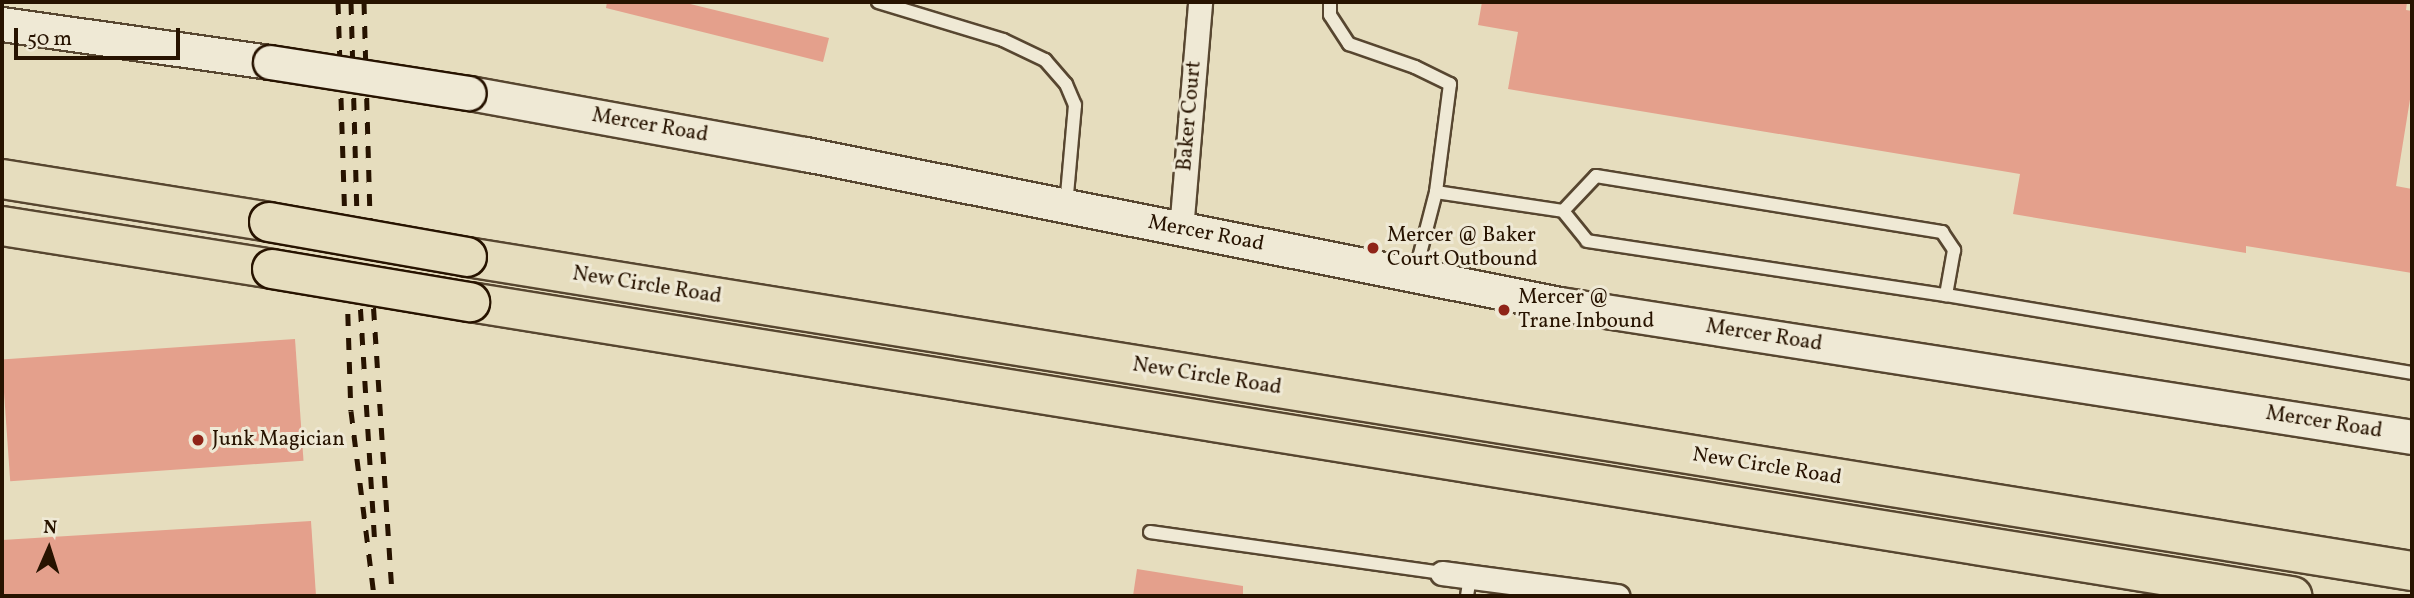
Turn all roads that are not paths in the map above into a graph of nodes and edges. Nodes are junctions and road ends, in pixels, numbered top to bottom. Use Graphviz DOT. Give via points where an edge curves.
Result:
graph roads {
  1 [pos="878,2"];
  2 [pos="1200,2"];
  3 [pos="1330,2"];
  4 [pos="2,24"];
  5 [pos="2,179"];
  6 [pos="1436,192"];
  7 [pos="1066,207"];
  8 [pos="1563,211"];
  9 [pos="2,226"];
  10 [pos="1181,230"];
  11 [pos="1415,275"];
  12 [pos="1946,295"];
  13 [pos="2412,373"];
  14 [pos="2412,436"];
  15 [pos="1150,533"];
  16 [pos="2404,569"];
  17 [pos="1442,573"];
  18 [pos="1469,586"];
  19 [pos="1617,596"];
  20 [pos="2292,596"];
  1 -- 7 [label="lane" via="1003,40 1045,60 1066,84 1076,105"];
  2 -- 10 [label="street, Baker Court"];
  3 -- 6 [label="lane" via="1330,15 1349,44 1415,66 1450,84"];
  4 -- 7 [label="street, Mercer Road, bridge" via="470,93"];
  5 -- 16 [label="highway, New Circle Road, bridge"];
  6 -- 8 [label="lane"];
  6 -- 11 [label="lane"];
  7 -- 10 [label="street, Mercer Road"];
  8 -- 12 [label="lane" via="1587,241"];
  8 -- 12 [label="lane" via="1595,176 1942,232 1954,250"];
  9 -- 20 [label="highway, New Circle Road, bridge"];
  10 -- 11 [label="street, Mercer Road"];
  11 -- 14 [label="street, Mercer Road" via="1560,304"];
  12 -- 13 [label="lane"];
  15 -- 17 [label="lane"];
  17 -- 18 [label="street"];
  18 -- 19 [label="street"];
}
